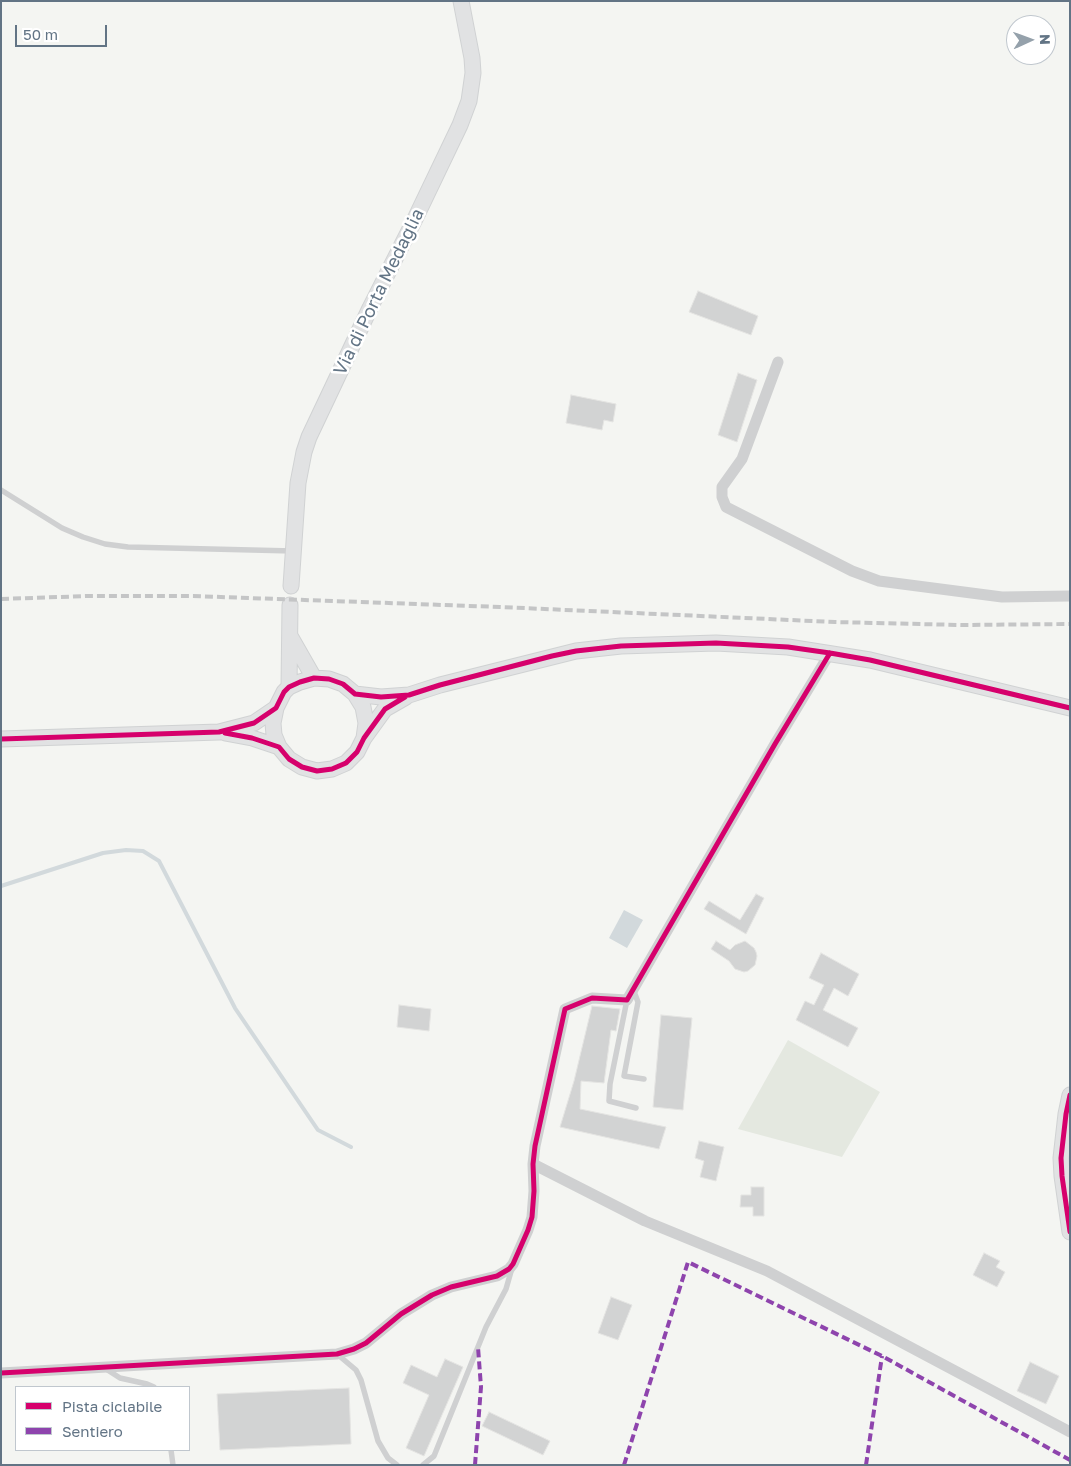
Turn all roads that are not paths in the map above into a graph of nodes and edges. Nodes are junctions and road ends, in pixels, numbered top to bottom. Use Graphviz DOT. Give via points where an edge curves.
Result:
graph roads {
  1 [pos="461,1"];
  2 [pos="778,362"];
  3 [pos="1,490"];
  4 [pos="293,551"];
  5 [pos="291,586"];
  6 [pos="1070,596"];
  7 [pos="290,605"];
  8 [pos="289,634"];
  9 [pos="830,653"];
  10 [pos="314,678"];
  11 [pos="289,687"];
  12 [pos="355,694"];
  13 [pos="409,695"];
  14 [pos="276,708"];
  15 [pos="1070,708"];
  16 [pos="219,732"];
  17 [pos="364,738"];
  18 [pos="1,739"];
  19 [pos="279,747"];
  20 [pos="633,989"];
  21 [pos="627,1000"];
  22 [pos="644,1079"];
  23 [pos="1070,1095"];
  24 [pos="636,1108"];
  25 [pos="533,1164"];
  26 [pos="1070,1232"];
  27 [pos="513,1264"];
  28 [pos="337,1354"];
  29 [pos="104,1367"];
  30 [pos="1,1374"];
  31 [pos="152,1386"];
  32 [pos="1070,1432"];
  33 [pos="172,1451"];
  34 [pos="174,1465"];
  35 [pos="397,1465"];
  36 [pos="423,1465"];
  1 -- 4 [label="main road, Via di Porta Medaglia" via="473,73 466,112 311,432 298,483"];
  2 -- 6 [label="street" via="742,459 722,487 726,506 852,571 879,581 1002,597"];
  3 -- 4 [label="lane" via="62,528 105,544"];
  4 -- 5 [label="main road, Via di Porta Medaglia"];
  7 -- 8 [label="main road"];
  8 -- 10 [label="main road"];
  8 -- 11 [label="main road"];
  9 -- 13 [label="main road" via="716,643 621,646 552,656"];
  9 -- 15 [label="main road"];
  9 -- 20 [label="street"];
  10 -- 11 [label="main road"];
  10 -- 12 [label="main road" via="343,684"];
  11 -- 14 [label="main road"];
  12 -- 13 [label="main road" via="381,698"];
  12 -- 17 [label="main road" via="363,708"];
  13 -- 17 [label="main road" via="385,709"];
  14 -- 16 [label="main road" via="254,724"];
  14 -- 19 [label="main road" via="273,723"];
  16 -- 18 [label="main road"];
  16 -- 19 [label="main road"];
  17 -- 19 [label="main road" via="346,763 317,771 289,759"];
  20 -- 21 [label="street"];
  20 -- 22 [label="lane" via="638,1002 624,1076"];
  21 -- 24 [label="lane" via="610,1084 610,1101"];
  21 -- 25 [label="street" via="592,998 565,1009"];
  23 -- 26 [label="main road" via="1061,1158"];
  25 -- 27 [label="street" via="532,1217"];
  25 -- 32 [label="street" via="645,1221 767,1272"];
  27 -- 28 [label="street" via="503,1274 436,1292 401,1314 366,1343"];
  27 -- 36 [label="lane" via="506,1289 434,1456"];
  28 -- 29 [label="street"];
  28 -- 35 [label="lane" via="356,1370 378,1441 388,1458"];
  29 -- 30 [label="street"];
  29 -- 31 [label="lane" via="120,1378"];
  33 -- 34 [label="lane"];
}
